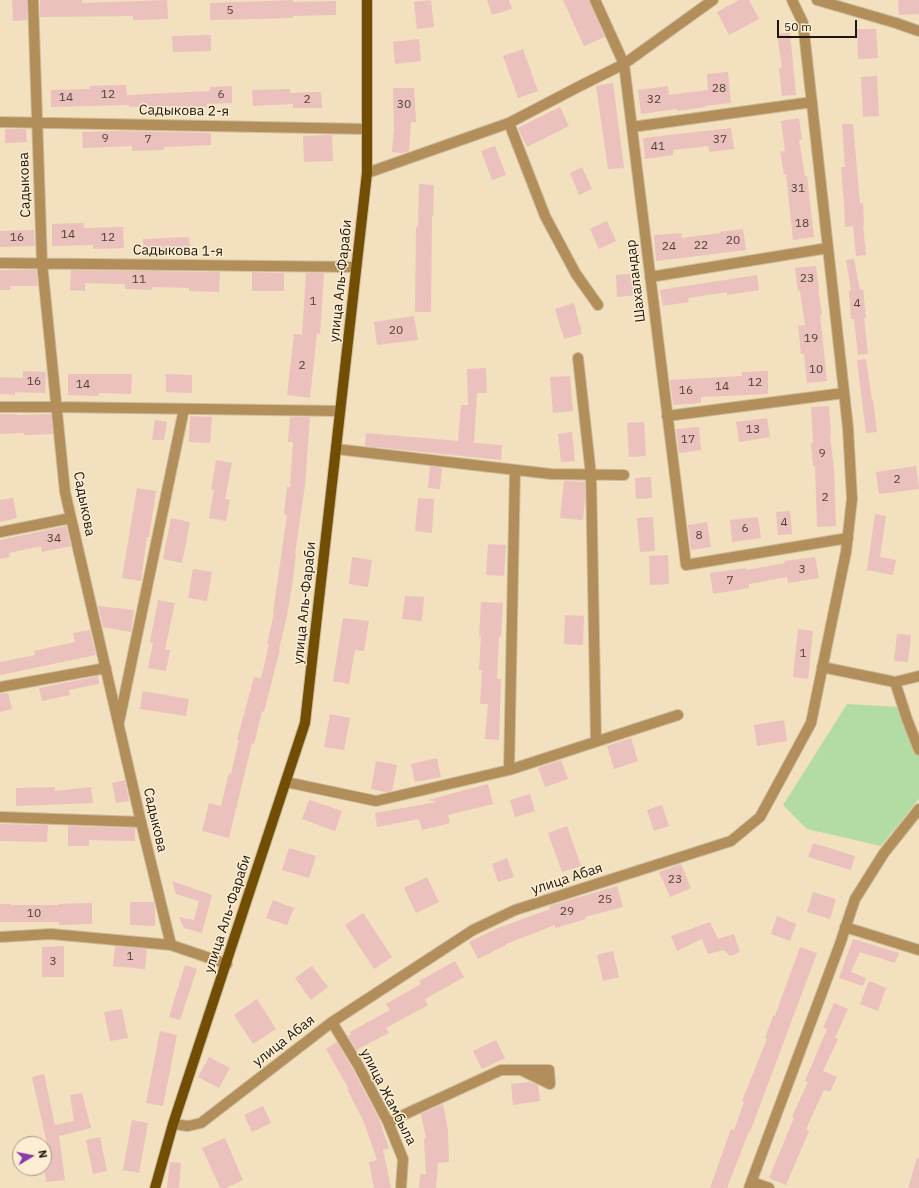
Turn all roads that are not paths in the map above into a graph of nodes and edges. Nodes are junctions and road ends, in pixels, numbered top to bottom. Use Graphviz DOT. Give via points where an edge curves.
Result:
graph roads {
  1 [pos="33,0"];
  2 [pos="366,0"];
  3 [pos="595,0"];
  4 [pos="713,0"];
  5 [pos="792,0"];
  6 [pos="817,0"];
  7 [pos="919,31"];
  8 [pos="624,64"];
  9 [pos="812,102"];
  10 [pos="0,122"];
  11 [pos="37,122"];
  12 [pos="510,123"];
  13 [pos="632,127"];
  14 [pos="367,130"];
  15 [pos="367,173"];
  16 [pos="828,248"];
  17 [pos="0,263"];
  18 [pos="42,263"];
  19 [pos="356,267"];
  20 [pos="650,277"];
  21 [pos="598,305"];
  22 [pos="578,358"];
  23 [pos="844,392"];
  24 [pos="0,407"];
  25 [pos="57,407"];
  26 [pos="184,409"];
  27 [pos="340,411"];
  28 [pos="667,416"];
  29 [pos="336,449"];
  30 [pos="515,470"];
  31 [pos="591,475"];
  32 [pos="624,475"];
  33 [pos="71,518"];
  34 [pos="0,532"];
  35 [pos="848,538"];
  36 [pos="822,667"];
  37 [pos="106,668"];
  38 [pos="919,676"];
  39 [pos="895,682"];
  40 [pos="0,687"];
  41 [pos="678,715"];
  42 [pos="119,725"];
  43 [pos="596,741"];
  44 [pos="919,750"];
  45 [pos="509,770"];
  46 [pos="286,782"];
  47 [pos="919,809"];
  48 [pos="0,817"];
  49 [pos="141,822"];
  50 [pos="846,927"];
  51 [pos="0,937"];
  52 [pos="171,945"];
  53 [pos="919,950"];
  54 [pos="227,964"];
  55 [pos="332,1022"];
  56 [pos="521,1070"];
  57 [pos="388,1122"];
  58 [pos="173,1124"];
  59 [pos="750,1185"];
  60 [pos="155,1188"];
  61 [pos="401,1188"];
  62 [pos="769,1188"];
  1 -- 11 [label="street, Садыкова"];
  2 -- 14 [label="main road, улица Аль-Фараби"];
  3 -- 8 [label="street, Шахаландар"];
  4 -- 8 [label="street"];
  5 -- 9 [label="street, улица Абая" via="803,23"];
  6 -- 7 [label="street"];
  8 -- 12 [label="street"];
  8 -- 13 [label="street, Шахаландар"];
  9 -- 13 [label="street"];
  9 -- 16 [label="street, улица Абая"];
  10 -- 11 [label="street, Садыкова 2-я"];
  11 -- 14 [label="street, Садыкова 2-я"];
  11 -- 18 [label="street, Садыкова"];
  12 -- 15 [label="street"];
  12 -- 21 [label="street" via="545,216 576,274"];
  13 -- 20 [label="street, Шахаландар"];
  14 -- 15 [label="main road, улица Аль-Фараби"];
  15 -- 19 [label="main road, улица Аль-Фараби"];
  16 -- 20 [label="street"];
  16 -- 23 [label="street, улица Абая"];
  17 -- 18 [label="street, Садыкова 1-я"];
  18 -- 19 [label="street, Садыкова 1-я"];
  18 -- 25 [label="street, Садыкова"];
  19 -- 27 [label="main road, улица Аль-Фараби"];
  20 -- 28 [label="street, Шахаландар"];
  22 -- 31 [label="street"];
  23 -- 28 [label="street"];
  23 -- 35 [label="street, улица Абая" via="852,499"];
  24 -- 25 [label="street"];
  25 -- 26 [label="street"];
  25 -- 33 [label="street, Садыкова" via="65,492"];
  26 -- 27 [label="street"];
  26 -- 42 [label="street"];
  27 -- 29 [label="main road, улица Аль-Фараби"];
  28 -- 35 [label="street, Шахаландар" via="686,565"];
  29 -- 30 [label="street"];
  29 -- 46 [label="main road, улица Аль-Фараби" via="305,723"];
  30 -- 31 [label="street"];
  30 -- 45 [label="street"];
  31 -- 32 [label="street"];
  31 -- 43 [label="street"];
  33 -- 34 [label="street"];
  33 -- 37 [label="street, Садыкова"];
  35 -- 36 [label="street, улица Абая"];
  36 -- 39 [label="street"];
  36 -- 55 [label="street, улица Абая" via="811,723 760,817 731,840 515,910 472,930"];
  37 -- 40 [label="street"];
  37 -- 42 [label="street, Садыкова"];
  38 -- 39 [label="street"];
  39 -- 44 [label="street"];
  41 -- 43 [label="street"];
  42 -- 49 [label="street, Садыкова"];
  43 -- 45 [label="street"];
  45 -- 46 [label="street" via="376,801"];
  46 -- 54 [label="main road, улица Аль-Фараби"];
  47 -- 50 [label="street" via="884,853 855,899"];
  48 -- 49 [label="street"];
  49 -- 52 [label="street, Садыкова"];
  50 -- 53 [label="street"];
  50 -- 59 [label="street"];
  51 -- 52 [label="street" via="51,934"];
  52 -- 54 [label="street"];
  54 -- 58 [label="main road, улица Аль-Фараби"];
  55 -- 57 [label="street, улица Жамбыла"];
  55 -- 58 [label="street, улица Абая" via="201,1122 188,1126"];
  56 -- 57 [label="street" via="501,1070"];
  57 -- 61 [label="street, улица Жамбыла" via="403,1159"];
  58 -- 60 [label="main road, улица Аль-Фараби"];
  59 -- 62 [label="street"];
}
